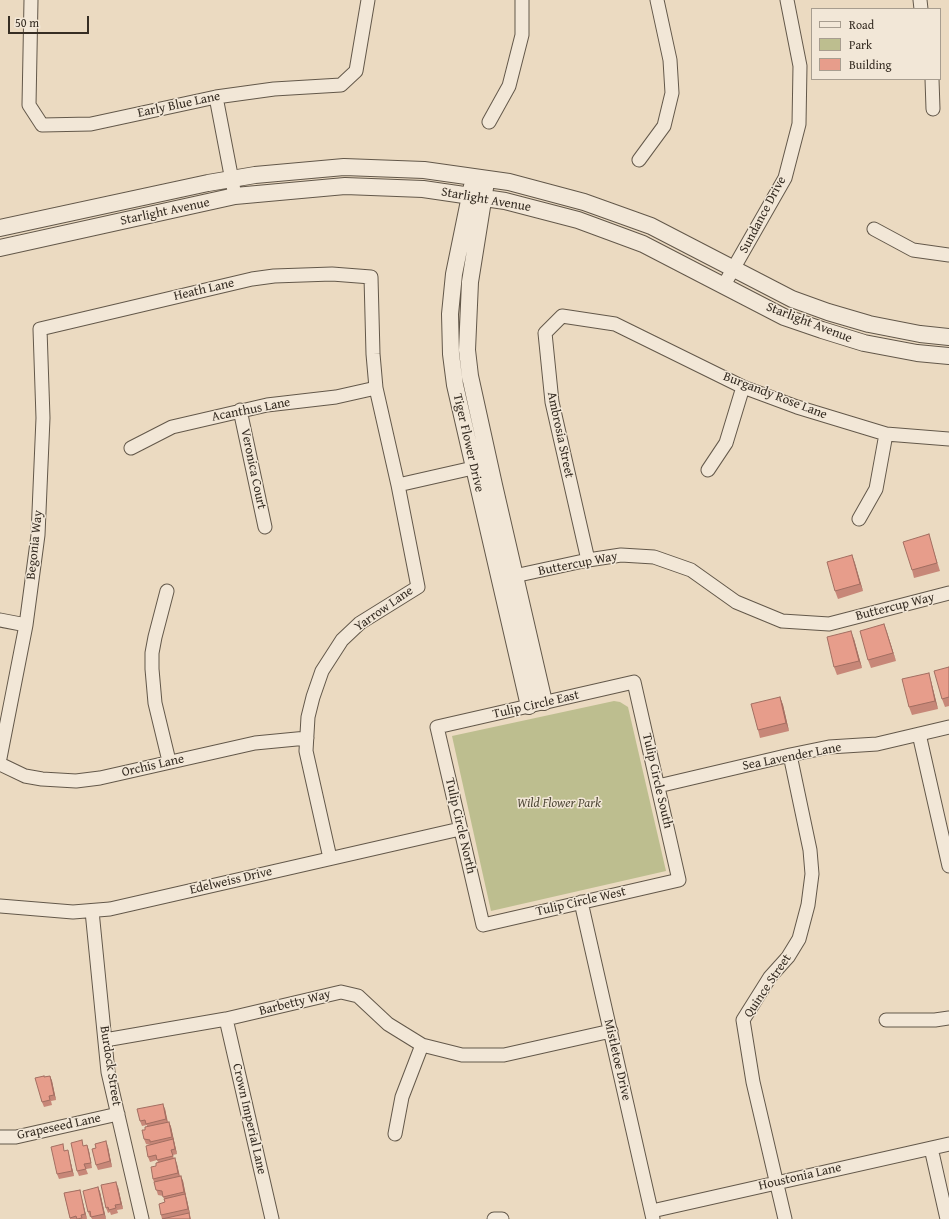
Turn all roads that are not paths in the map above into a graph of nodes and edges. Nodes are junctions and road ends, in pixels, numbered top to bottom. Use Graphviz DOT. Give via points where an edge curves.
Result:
graph roads {
  1 [pos="31,0"];
  2 [pos="368,0"];
  3 [pos="522,0"];
  4 [pos="657,0"];
  5 [pos="787,0"];
  6 [pos="932,80"];
  7 [pos="216,97"];
  8 [pos="933,109"];
  9 [pos="489,122"];
  10 [pos="639,160"];
  11 [pos="231,178"];
  12 [pos="481,179"];
  13 [pos="235,196"];
  14 [pos="477,197"];
  15 [pos="0,228"];
  16 [pos="874,229"];
  17 [pos="0,248"];
  18 [pos="949,255"];
  19 [pos="734,268"];
  20 [pos="370,277"];
  21 [pos="724,285"];
  22 [pos="562,316"];
  23 [pos="40,329"];
  24 [pos="949,337"];
  25 [pos="949,356"];
  26 [pos="743,387"];
  27 [pos="376,388"];
  28 [pos="240,410"];
  29 [pos="886,434"];
  30 [pos="949,439"];
  31 [pos="132,448"];
  32 [pos="473,468"];
  33 [pos="708,470"];
  34 [pos="398,485"];
  35 [pos="859,519"];
  36 [pos="265,527"];
  37 [pos="588,560"];
  38 [pos="507,578"];
  39 [pos="168,591"];
  40 [pos="949,593"];
  41 [pos="0,620"];
  42 [pos="26,624"];
  43 [pos="634,682"];
  44 [pos="536,704"];
  45 [pos="949,727"];
  46 [pos="437,728"];
  47 [pos="918,734"];
  48 [pos="307,738"];
  49 [pos="790,755"];
  50 [pos="0,758"];
  51 [pos="169,762"];
  52 [pos="0,764"];
  53 [pos="658,786"];
  54 [pos="460,829"];
  55 [pos="330,858"];
  56 [pos="948,859"];
  57 [pos="680,880"];
  58 [pos="581,902"];
  59 [pos="0,906"];
  60 [pos="92,911"];
  61 [pos="483,925"];
  62 [pos="949,1018"];
  63 [pos="226,1019"];
  64 [pos="886,1020"];
  65 [pos="611,1031"];
  66 [pos="105,1040"];
  67 [pos="422,1045"];
  68 [pos="118,1114"];
  69 [pos="395,1134"];
  70 [pos="0,1138"];
  71 [pos="949,1144"];
  72 [pos="931,1148"];
  73 [pos="777,1183"];
  74 [pos="653,1215"];
  75 [pos="142,1219"];
  76 [pos="272,1219"];
  77 [pos="494,1219"];
  78 [pos="502,1219"];
  79 [pos="785,1219"];
  80 [pos="947,1219"];
  1 -- 7 [label="street, Early Blue Lane" via="29,105 42,125 91,124"];
  2 -- 7 [label="street, Early Blue Lane" via="356,71 341,85 274,89"];
  3 -- 9 [label="street" via="522,34 509,86"];
  4 -- 10 [label="street" via="670,60 672,93 664,126"];
  5 -- 19 [label="street, Sundance Drive" via="800,66 799,124 785,178"];
  6 -- 8 [label="street"];
  7 -- 11 [label="street"];
  11 -- 12 [label="street, Starlight Avenue" via="281,171 344,167 424,170"];
  11 -- 13 [label="street"];
  11 -- 15 [label="street, Starlight Avenue"];
  12 -- 14 [label="street, Tiger Flower Drive"];
  12 -- 19 [label="street, Starlight Avenue" via="509,182 584,202 651,226"];
  13 -- 14 [label="street, Starlight Avenue" via="345,186 422,189"];
  13 -- 17 [label="street, Starlight Avenue"];
  14 -- 21 [label="street, Starlight Avenue" via="505,201 578,220 643,244"];
  14 -- 32 [label="street, Tiger Flower Drive" via="454,274 450,314 455,385"];
  14 -- 38 [label="street, Tiger Flower Drive" via="467,350"];
  16 -- 18 [label="street" via="913,250"];
  19 -- 21 [label="street, Sundance Drive"];
  19 -- 24 [label="street, Starlight Avenue" via="792,299 828,312 869,324"];
  20 -- 23 [label="street, Heath Lane" via="326,274 252,279"];
  20 -- 27 [label="street, Yarrow Lane"];
  21 -- 25 [label="street, Starlight Avenue" via="784,317 822,330 864,343"];
  22 -- 26 [label="street, Burgandy Rose Lane" via="615,324"];
  22 -- 37 [label="street, Ambrosia Street" via="545,333 552,402"];
  23 -- 42 [label="street, Begonia Way" via="42,457 38,535"];
  26 -- 29 [label="street, Burgandy Rose Lane" via="798,408"];
  26 -- 33 [label="street" via="726,443"];
  27 -- 28 [label="street, Acanthus Lane" via="336,397 267,404"];
  27 -- 34 [label="street, Yarrow Lane"];
  28 -- 31 [label="street, Acanthus Lane" via="172,427"];
  28 -- 36 [label="street, Veronica Court"];
  29 -- 30 [label="street, Burgandy Rose Lane"];
  29 -- 35 [label="street" via="876,489"];
  32 -- 34 [label="street"];
  32 -- 38 [label="street, Tiger Flower Drive"];
  34 -- 48 [label="street, Yarrow Lane" via="418,587 360,623 342,640 322,671 312,697"];
  37 -- 38 [label="street, Buttercup Way"];
  37 -- 40 [label="street, Buttercup Way" via="621,555 654,557 690,570 736,602 782,621 829,624"];
  38 -- 44 [label="street, Tiger Flower Drive"];
  39 -- 51 [label="street" via="153,645 152,669 155,703"];
  41 -- 42 [label="street"];
  42 -- 50 [label="street, Begonia Way"];
  43 -- 44 [label="street, Tulip Circle East"];
  43 -- 53 [label="street, Tulip Circle South"];
  44 -- 46 [label="street, Tulip Circle East"];
  45 -- 47 [label="street, Sea Lavender Lane"];
  46 -- 54 [label="street, Tulip Circle North"];
  47 -- 49 [label="street, Sea Lavender Lane" via="876,744 829,747"];
  47 -- 56 [label="street"];
  48 -- 51 [label="street, Orchis Lane" via="255,743"];
  48 -- 55 [label="street, Yarrow Lane" via="308,764"];
  49 -- 53 [label="street, Sea Lavender Lane"];
  49 -- 73 [label="street, Quince Street" via="810,850 812,874 808,905 799,939 788,957 770,977 743,1020 753,1082"];
  51 -- 52 [label="street, Orchis Lane" via="76,781 25,776"];
  53 -- 57 [label="street, Tulip Circle South"];
  54 -- 55 [label="street, Edelweiss Drive"];
  54 -- 61 [label="street, Tulip Circle North"];
  55 -- 60 [label="street, Edelweiss Drive"];
  57 -- 58 [label="street, Tulip Circle West"];
  58 -- 61 [label="street, Tulip Circle West"];
  58 -- 65 [label="street, Mistletoe Drive"];
  59 -- 60 [label="street, Edelweiss Drive"];
  60 -- 66 [label="street, Burdock Street"];
  62 -- 64 [label="street"];
  63 -- 66 [label="street, Barbetty Way"];
  63 -- 67 [label="street, Barbetty Way" via="341,992 358,996 388,1024"];
  63 -- 76 [label="street, Crown Imperial Lane"];
  65 -- 67 [label="street, Barbetty Way" via="504,1055 462,1055"];
  65 -- 74 [label="street, Mistletoe Drive"];
  66 -- 68 [label="street, Burdock Street" via="108,1072"];
  67 -- 69 [label="street" via="402,1096"];
  68 -- 70 [label="street, Grapeseed Lane" via="16,1137"];
  68 -- 75 [label="street, Burdock Street"];
  71 -- 72 [label="street, Houstonia Lane"];
  72 -- 73 [label="street, Houstonia Lane"];
  72 -- 80 [label="street"];
  73 -- 74 [label="street, Houstonia Lane"];
  73 -- 79 [label="street, Quince Street"];
  77 -- 78 [label="street"];
}
